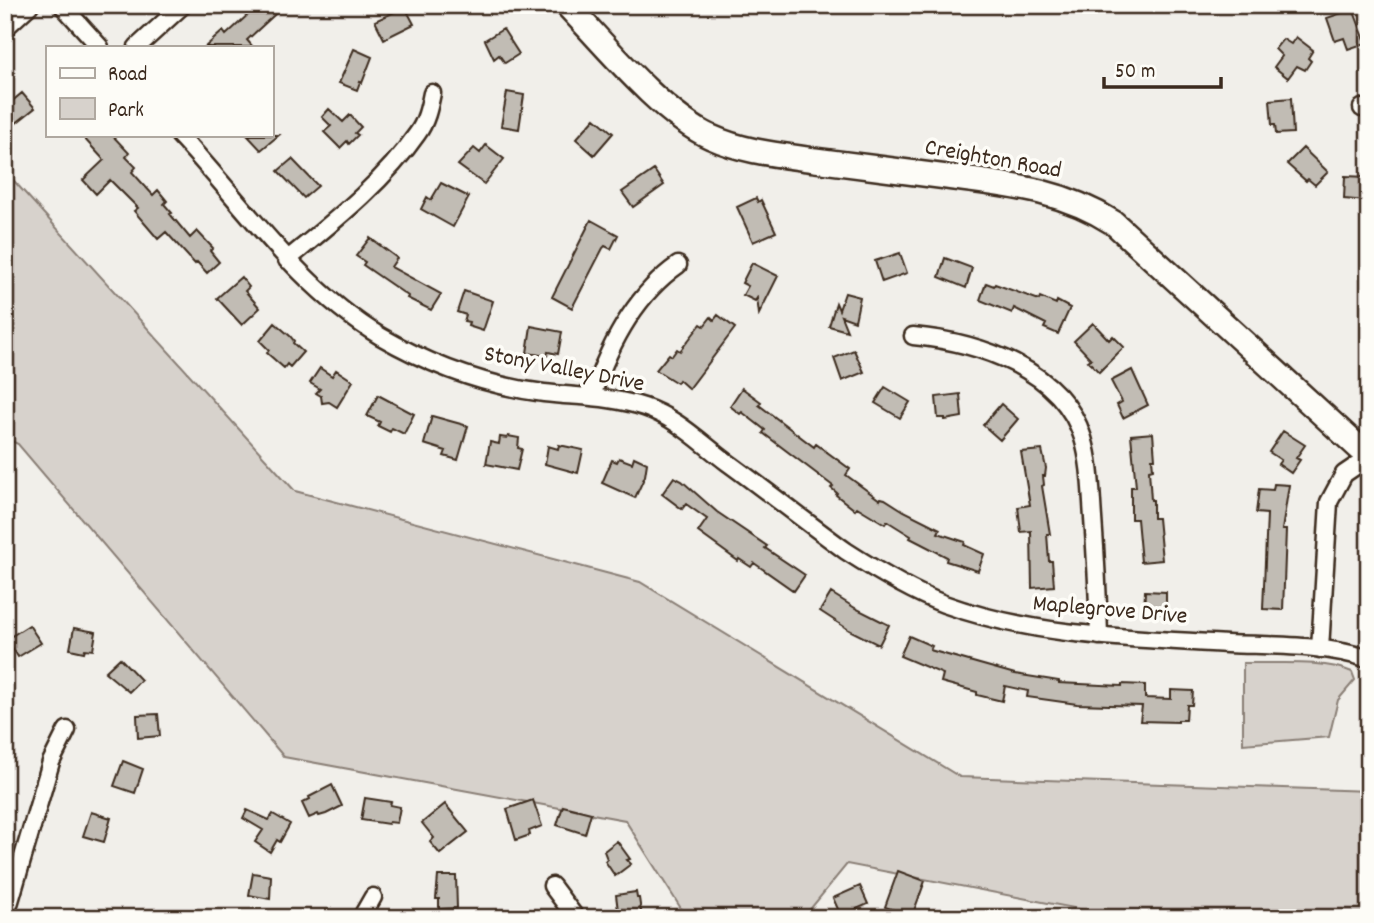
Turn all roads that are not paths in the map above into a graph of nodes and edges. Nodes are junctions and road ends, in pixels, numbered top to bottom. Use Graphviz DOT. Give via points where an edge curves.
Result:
graph roads {
  1 [pos="30,5"];
  2 [pos="62,5"];
  3 [pos="183,5"];
  4 [pos="567,5"];
  5 [pos="5,28"];
  6 [pos="99,46"];
  7 [pos="138,46"];
  8 [pos="432,93"];
  9 [pos="180,136"];
  10 [pos="287,260"];
  11 [pos="678,265"];
  12 [pos="913,336"];
  13 [pos="592,396"];
  14 [pos="1369,457"];
  15 [pos="725,460"];
  16 [pos="1099,636"];
  17 [pos="1321,649"];
  18 [pos="1369,659"];
  19 [pos="68,730"];
  20 [pos="552,886"];
  21 [pos="373,897"];
  22 [pos="5,918"];
  23 [pos="361,918"];
  24 [pos="576,918"];
  1 -- 5 [label="street"];
  2 -- 6 [label="street"];
  3 -- 7 [label="street"];
  4 -- 14 [label="main road, Creighton Road" via="661,102 710,137 763,153 1044,192 1097,212"];
  8 -- 10 [label="street" via="418,133 390,166 335,221"];
  9 -- 10 [label="street, Stony Valley Drive"];
  10 -- 13 [label="street, Stony Valley Drive" via="347,313 419,356 501,385"];
  11 -- 13 [label="street" via="640,303 613,343"];
  12 -- 16 [label="street" via="958,343 1009,361 1035,374 1070,409 1089,468"];
  13 -- 15 [label="street, Stony Valley Drive" via="646,407 671,419"];
  14 -- 17 [label="street" via="1343,474 1329,502"];
  15 -- 16 [label="street, Maplegrove Drive" via="846,551 942,603 1003,622"];
  16 -- 17 [label="street, Maplegrove Drive"];
  17 -- 18 [label="street, Maplegrove Drive"];
  19 -- 22 [label="street" via="51,762"];
  20 -- 24 [label="street"];
  21 -- 23 [label="street"];
}
